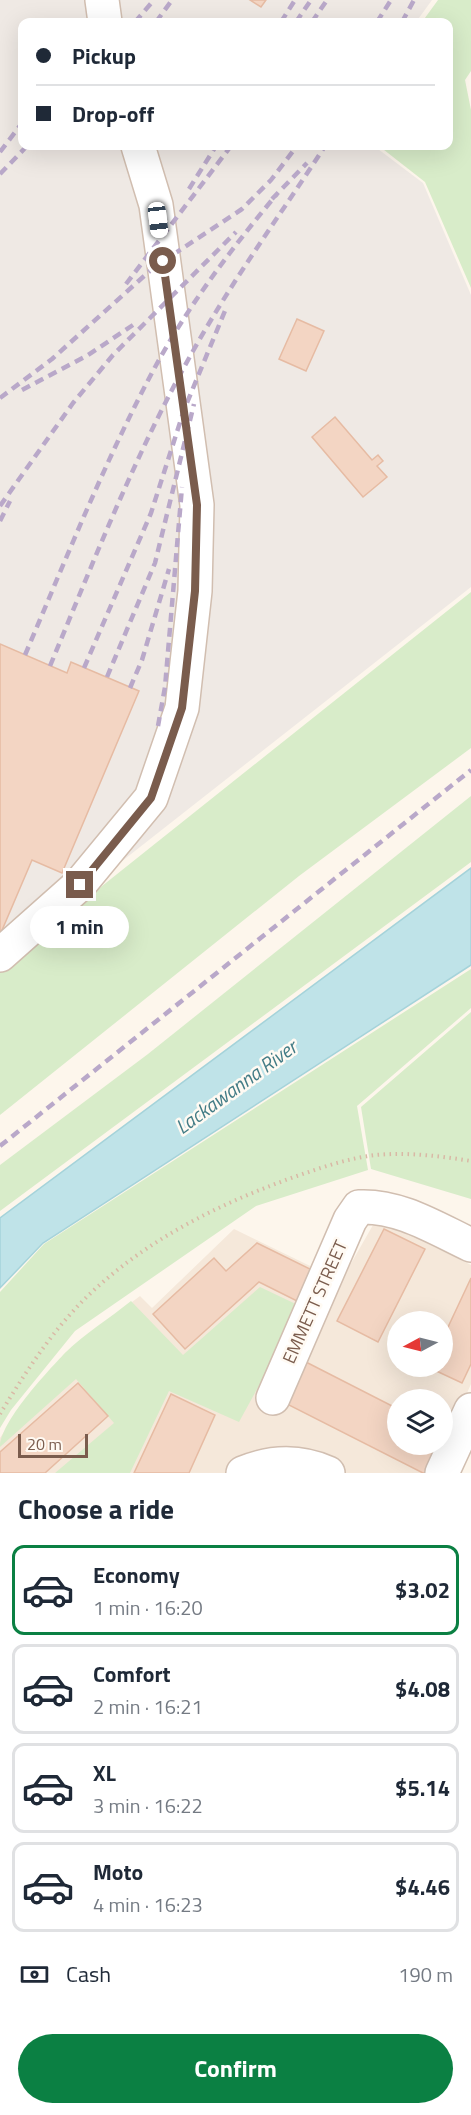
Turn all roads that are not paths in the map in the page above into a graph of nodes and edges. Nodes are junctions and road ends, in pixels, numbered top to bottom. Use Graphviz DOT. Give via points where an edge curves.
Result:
graph roads {
  1 [pos="102,0"];
  2 [pos="104,18"];
  3 [pos="139,150"];
  4 [pos="0,955"];
  5 [pos="471,1245"];
  6 [pos="273,1398"];
  7 [pos="471,1410"];
  8 [pos="324,1471"];
  9 [pos="243,1473"];
  10 [pos="442,1473"];
  1 -- 2 [label="street"];
  3 -- 4 [label="street" via="156,205 197,505 195,591 182,708 151,798 80,885"];
  5 -- 6 [label="street, EMMETT STREET" via="405,1214 379,1206 359,1207"];
  7 -- 10 [label="street"];
  8 -- 9 [label="street" via="298,1463 264,1464"];
}
